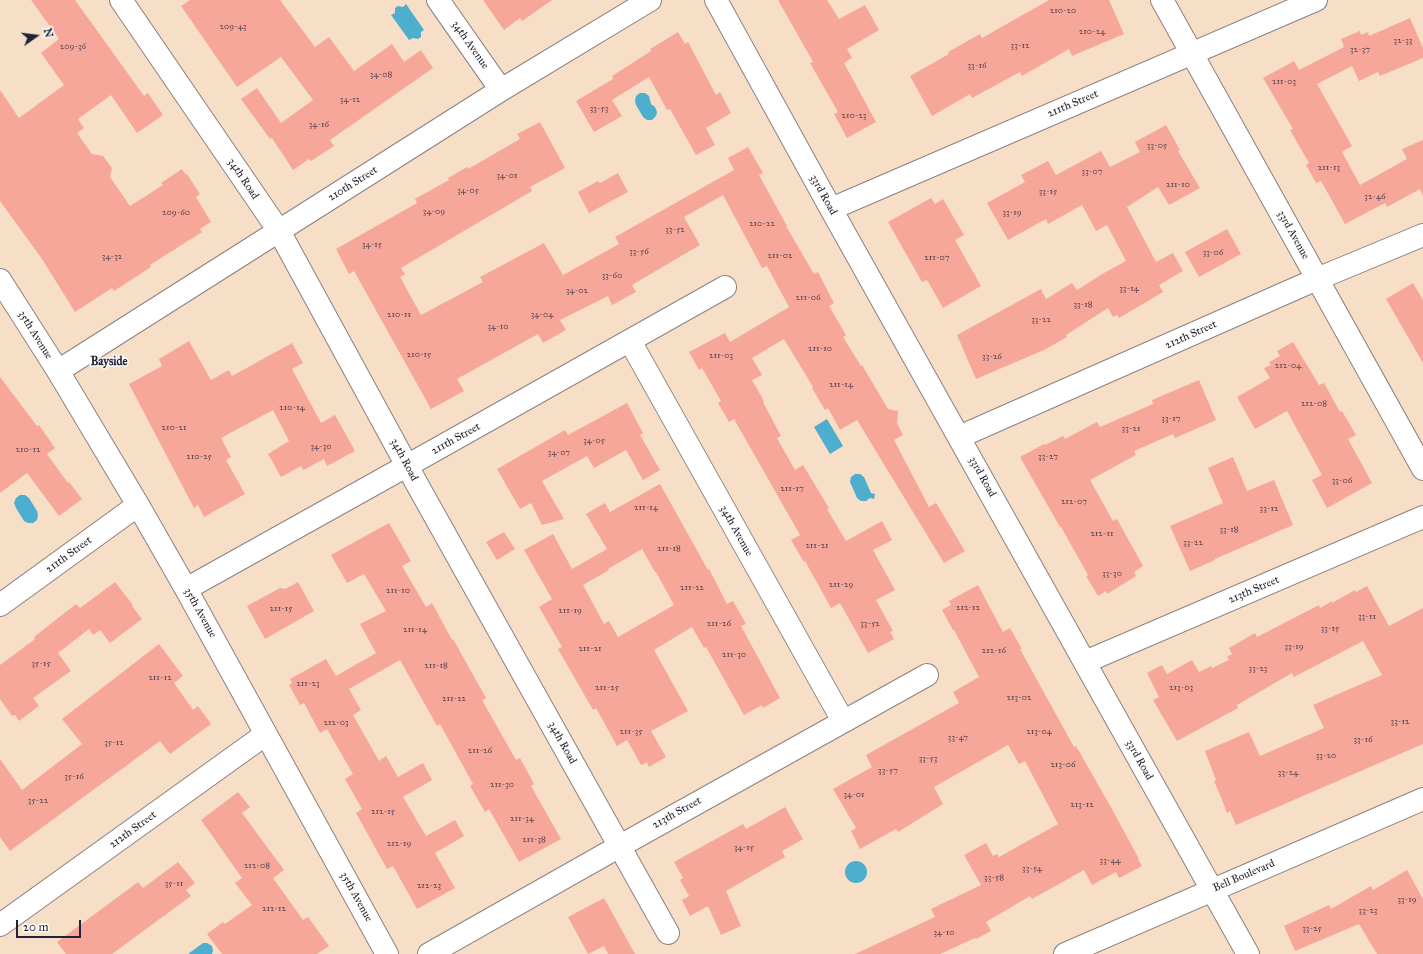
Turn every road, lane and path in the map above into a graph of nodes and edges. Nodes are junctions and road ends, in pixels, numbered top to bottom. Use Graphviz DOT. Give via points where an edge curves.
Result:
graph roads {
  1 [pos="120,0"];
  2 [pos="438,0"];
  3 [pos="650,0"];
  4 [pos="716,0"];
  5 [pos="1162,0"];
  6 [pos="1316,0"];
  7 [pos="1192,53"];
  8 [pos="501,90"];
  9 [pos="831,209"];
  10 [pos="280,231"];
  11 [pos="1423,235"];
  12 [pos="1317,280"];
  13 [pos="1,285"];
  14 [pos="725,286"];
  15 [pos="630,341"];
  16 [pos="58,371"];
  17 [pos="959,436"];
  18 [pos="407,466"];
  19 [pos="1423,469"];
  20 [pos="138,505"];
  21 [pos="1423,517"];
  22 [pos="186,589"];
  23 [pos="0,605"];
  24 [pos="1085,662"];
  25 [pos="927,675"];
  26 [pos="843,721"];
  27 [pos="266,734"];
  28 [pos="1423,799"];
  29 [pos="620,846"];
  30 [pos="1212,890"];
  31 [pos="0,925"];
  32 [pos="668,933"];
  33 [pos="387,954"];
  34 [pos="429,954"];
  35 [pos="1065,954"];
  36 [pos="1248,954"];
  1 -- 10 [label="street, 34th Road"];
  2 -- 8 [label="street, 34th Avenue"];
  3 -- 8 [label="street, 210th Street"];
  4 -- 9 [label="street, 33rd Road"];
  5 -- 7 [label="street, 33rd Avenue"];
  6 -- 7 [label="street, 211th Street"];
  7 -- 9 [label="street, 211th Street"];
  7 -- 12 [label="street, 33rd Avenue"];
  8 -- 10 [label="street, 210th Street"];
  9 -- 17 [label="street, 33rd Road"];
  10 -- 16 [label="street, 210th Street"];
  10 -- 18 [label="street, 34th Road"];
  11 -- 12 [label="street, 212th Street"];
  12 -- 17 [label="street, 212th Street"];
  12 -- 19 [label="street, 33rd Avenue"];
  13 -- 16 [label="street, 35th Avenue"];
  14 -- 15 [label="street, 211th Street"];
  15 -- 18 [label="street, 211th Street"];
  15 -- 26 [label="street, 34th Avenue"];
  16 -- 20 [label="street, 35th Avenue"];
  17 -- 24 [label="street, 33rd Road"];
  18 -- 22 [label="street, 211th Street"];
  18 -- 29 [label="street, 34th Road"];
  20 -- 22 [label="street, 35th Avenue"];
  20 -- 23 [label="street, 211th Street"];
  21 -- 24 [label="street, 213th Street"];
  22 -- 27 [label="street, 35th Avenue"];
  24 -- 30 [label="street, 33rd Road"];
  25 -- 26 [label="street, 213th Street"];
  26 -- 29 [label="street, 213th Street"];
  27 -- 31 [label="street, 212th Street"];
  27 -- 33 [label="street, 35th Avenue"];
  28 -- 30 [label="street, Bell Boulevard"];
  29 -- 32 [label="street, 34th Road"];
  29 -- 34 [label="street, 213th Street"];
  30 -- 35 [label="street, Bell Boulevard"];
  30 -- 36 [label="street, 33rd Road"];
}
